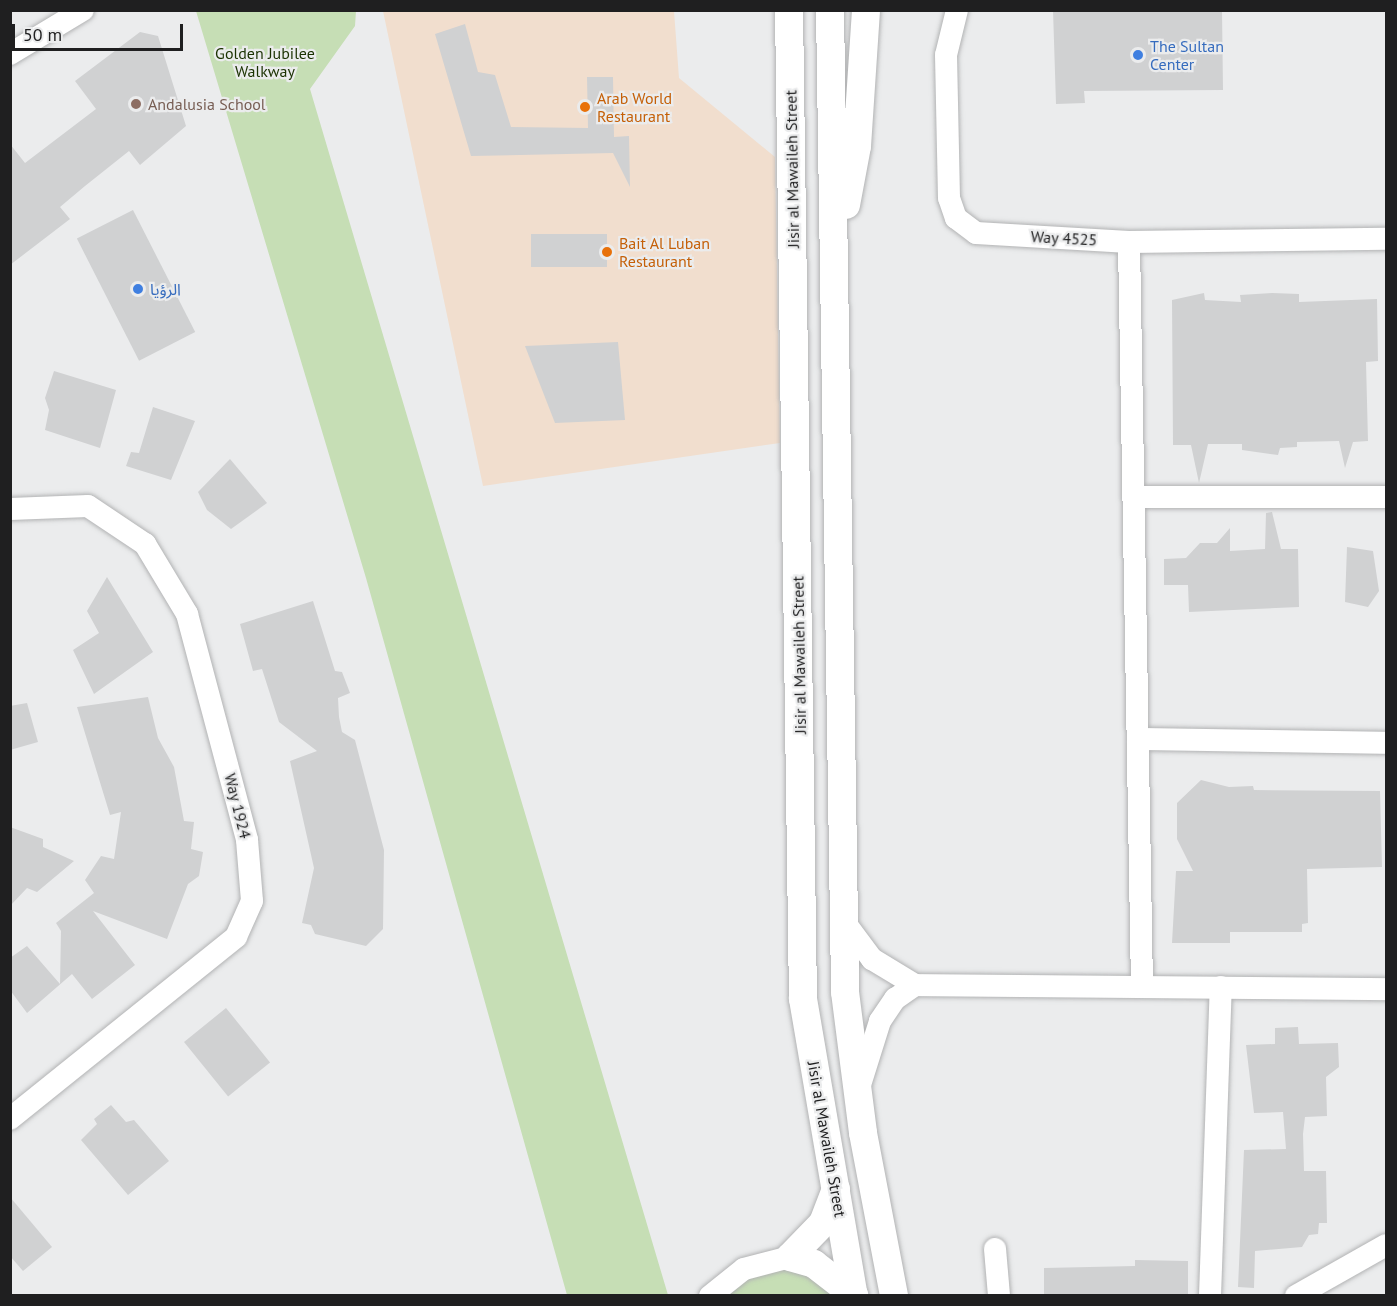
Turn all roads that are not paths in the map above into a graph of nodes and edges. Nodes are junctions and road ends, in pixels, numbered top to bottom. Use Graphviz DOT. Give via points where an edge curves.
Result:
graph roads {
  1 [pos="83,10"];
  2 [pos="789,10"];
  3 [pos="830,10"];
  4 [pos="866,10"];
  5 [pos="957,10"];
  6 [pos="10,54"];
  7 [pos="1386,239"];
  8 [pos="836,241"];
  9 [pos="1129,242"];
  10 [pos="1134,497"];
  11 [pos="1386,497"];
  12 [pos="10,509"];
  13 [pos="1138,739"];
  14 [pos="1386,743"];
  15 [pos="842,919"];
  16 [pos="915,985"];
  17 [pos="1142,985"];
  18 [pos="1221,987"];
  19 [pos="1386,989"];
  20 [pos="858,1094"];
  21 [pos="10,1119"];
  22 [pos="836,1189"];
  23 [pos="1386,1245"];
  24 [pos="995,1249"];
  25 [pos="790,1257"];
  26 [pos="854,1295"];
  27 [pos="710,1296"];
  28 [pos="894,1296"];
  29 [pos="999,1296"];
  30 [pos="1210,1296"];
  31 [pos="1296,1296"];
  1 -- 6 [label="street"];
  2 -- 22 [label="main road, Jisir al Mawaileh Street" via="803,999"];
  3 -- 8 [label="main road"];
  4 -- 8 [label="main road" via="858,146"];
  5 -- 9 [label="street, Way 4525" via="946,54 949,198 956,218 976,233"];
  7 -- 9 [label="street, Way 4525"];
  8 -- 15 [label="main road"];
  9 -- 10 [label="street"];
  10 -- 11 [label="street"];
  10 -- 13 [label="street"];
  12 -- 21 [label="street, Way 1924" via="88,506 145,544 187,614 247,840 252,901 236,937"];
  13 -- 14 [label="street"];
  13 -- 17 [label="street"];
  15 -- 16 [label="street" via="872,959"];
  15 -- 20 [label="main road"];
  16 -- 17 [label="street"];
  16 -- 20 [label="street" via="895,999 880,1022"];
  17 -- 18 [label="street"];
  18 -- 19 [label="street"];
  18 -- 30 [label="street"];
  20 -- 28 [label="main road"];
  22 -- 25 [label="main road" via="823,1223"];
  22 -- 26 [label="main road, Jisir al Mawaileh Street"];
  23 -- 31 [label="street"];
  24 -- 29 [label="street"];
  25 -- 26 [label="main road" via="814,1264"];
  25 -- 27 [label="street" via="744,1269"];
}
